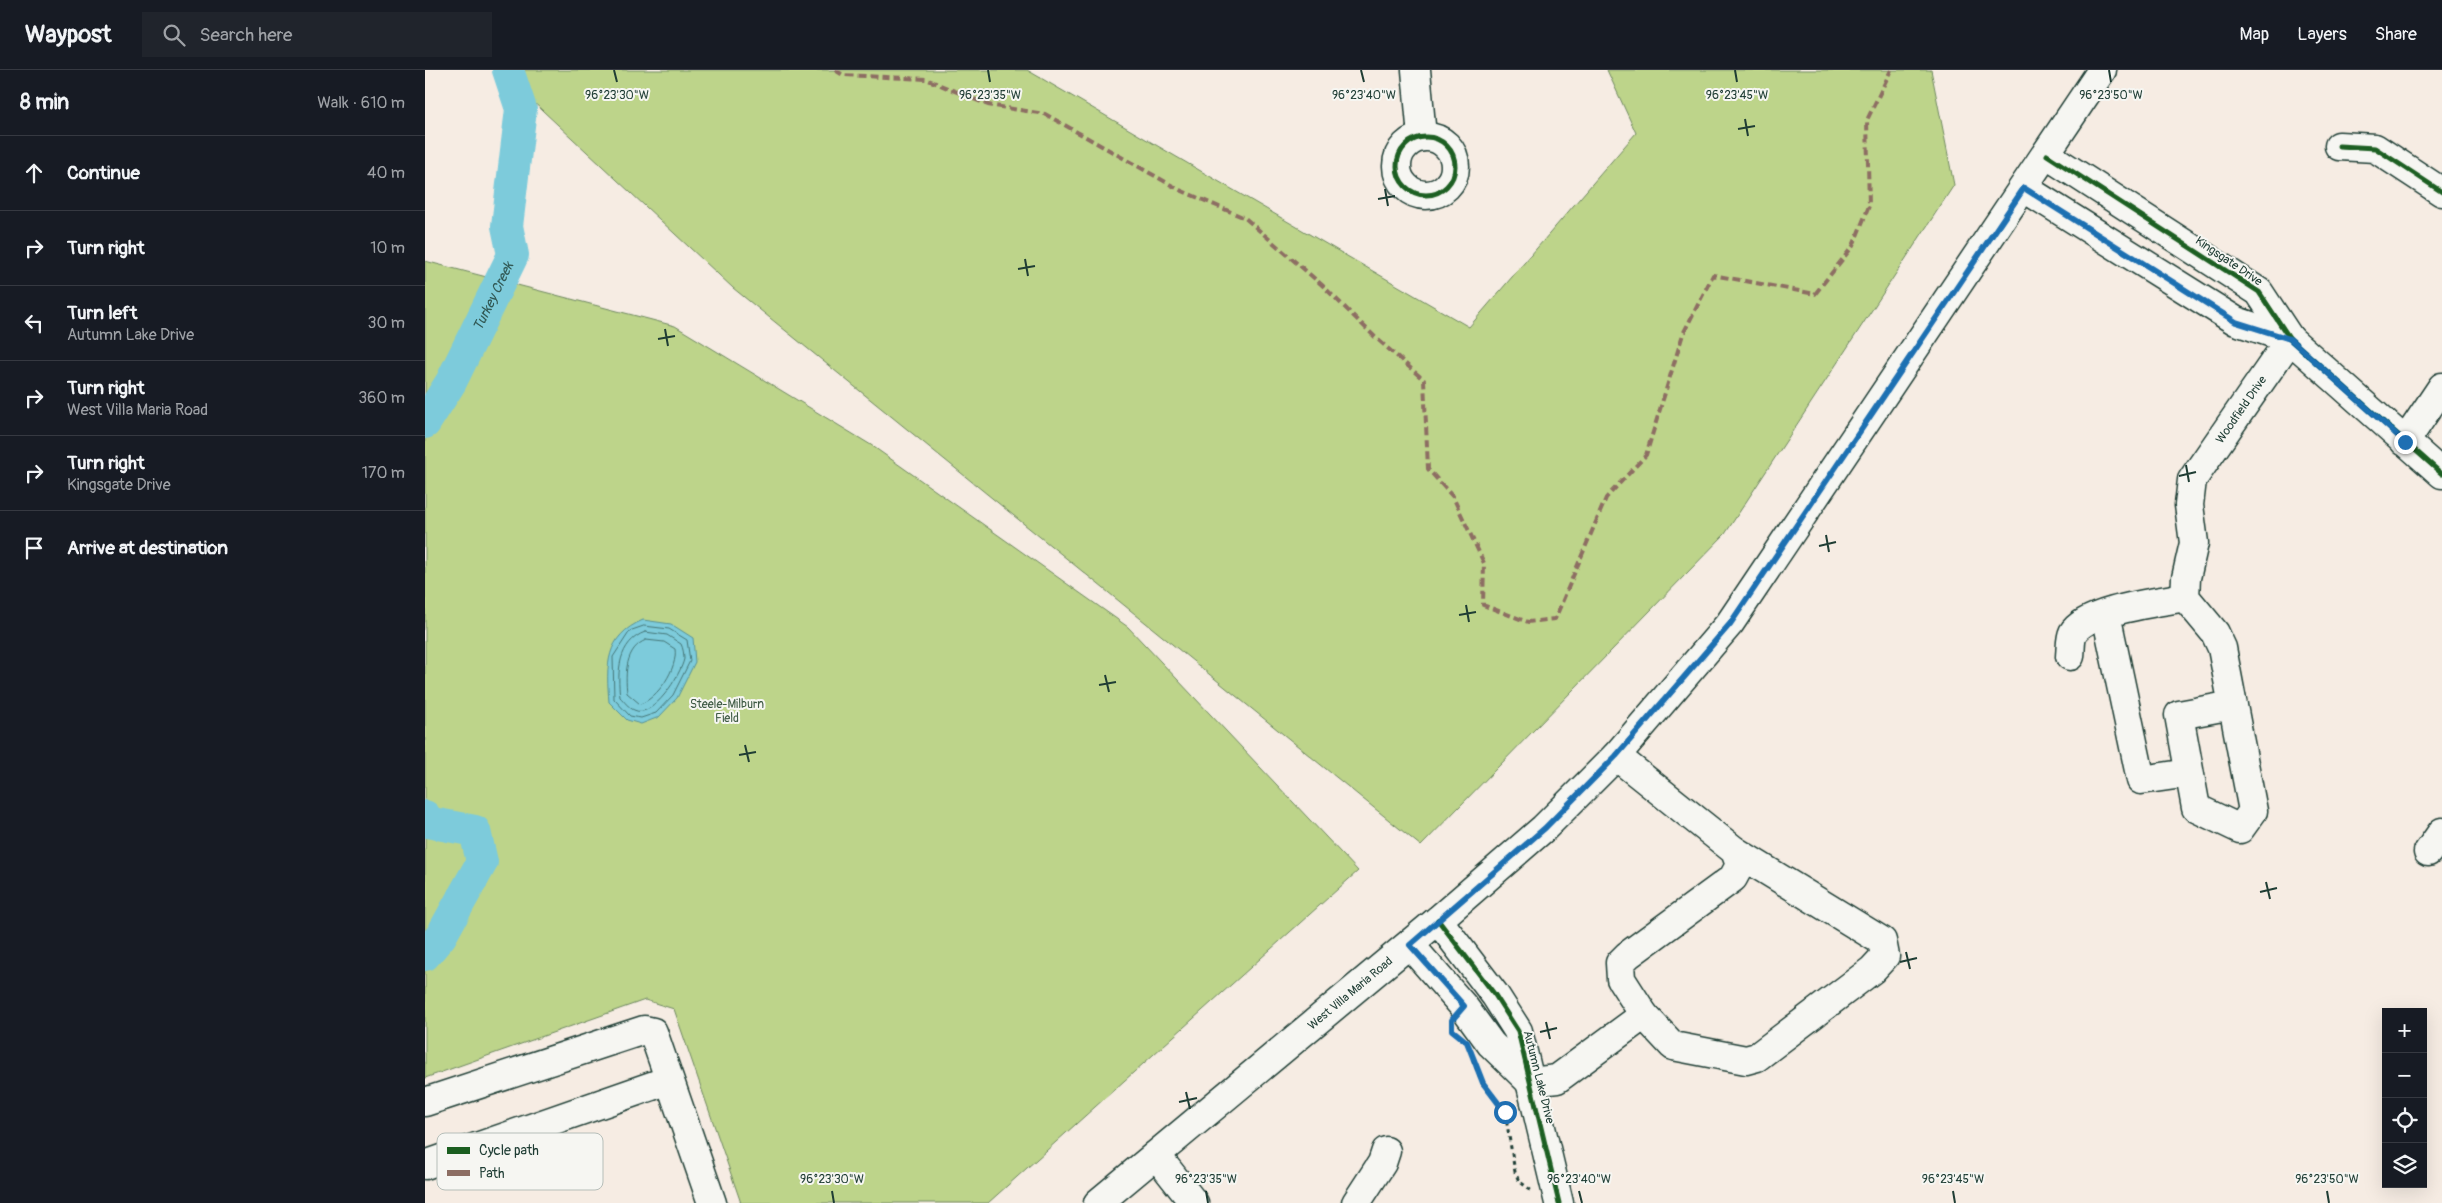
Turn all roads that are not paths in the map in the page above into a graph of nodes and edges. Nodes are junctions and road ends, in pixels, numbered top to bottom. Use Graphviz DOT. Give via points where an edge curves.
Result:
graph roads {
  1 [pos="1416,70"];
  2 [pos="2102,70"];
  3 [pos="1422,137"];
  4 [pos="2339,146"];
  5 [pos="2047,154"];
  6 [pos="2024,188"];
  7 [pos="2442,192"];
  8 [pos="2290,339"];
  9 [pos="2442,387"];
  10 [pos="2405,442"];
  11 [pos="2442,474"];
  12 [pos="2185,597"];
  13 [pos="2106,614"];
  14 [pos="2070,656"];
  15 [pos="2233,705"];
  16 [pos="1616,756"];
  17 [pos="2189,772"];
  18 [pos="1735,850"];
  19 [pos="1438,920"];
  20 [pos="1410,945"];
  21 [pos="1644,1015"];
  22 [pos="669,1080"];
  23 [pos="1530,1082"];
  24 [pos="425,1102"];
  25 [pos="517,1133"];
  26 [pos="1385,1151"];
  27 [pos="1155,1155"];
  28 [pos="437,1161"];
  29 [pos="425,1165"];
  30 [pos="1549,1200"];
  31 [pos="712,1203"];
  32 [pos="1098,1203"];
  33 [pos="1194,1203"];
  34 [pos="1356,1203"];
  1 -- 3 [label="street"];
  2 -- 5 [label="street, West Villa Maria Road"];
  4 -- 7 [label="street" via="2375,148"];
  5 -- 6 [label="street, West Villa Maria Road"];
  5 -- 8 [label="street, Kingsgate Drive" via="2259,292"];
  6 -- 8 [label="street, Kingsgate Drive" via="2236,322"];
  6 -- 16 [label="street, West Villa Maria Road" via="1730,624"];
  8 -- 10 [label="street, Kingsgate Drive"];
  8 -- 12 [label="street, Woodfield Drive" via="2191,480 2189,505 2194,543"];
  9 -- 10 [label="street"];
  10 -- 11 [label="street, Kingsgate Drive"];
  12 -- 13 [label="street"];
  12 -- 15 [label="street" via="2215,633 2222,648"];
  13 -- 14 [label="street" via="2082,623 2073,634"];
  13 -- 17 [label="street" via="2141,780"];
  15 -- 17 [label="street" via="2179,715"];
  15 -- 17 [label="street" via="2253,811 2240,829 2196,808"];
  16 -- 18 [label="street"];
  16 -- 19 [label="street, West Villa Maria Road" via="1545,828"];
  18 -- 21 [label="street" via="1740,865 1733,878 1627,955 1620,964 1621,980"];
  18 -- 21 [label="street" via="1882,942 1885,956 1872,970 1757,1057 1746,1060 1673,1046"];
  19 -- 20 [label="street, West Villa Maria Road"];
  19 -- 23 [label="street, Autumn Lake Drive" via="1518,1030"];
  20 -- 23 [label="street, Autumn Lake Drive" via="1464,1006 1491,1044"];
  20 -- 27 [label="street, West Villa Maria Road"];
  21 -- 23 [label="street" via="1557,1079"];
  22 -- 24 [label="street" via="653,1032 644,1030"];
  22 -- 25 [label="street"];
  22 -- 31 [label="street"];
  23 -- 30 [label="street, Autumn Lake Drive"];
  26 -- 34 [label="street" via="1381,1164"];
  27 -- 32 [label="street, West Villa Maria Road"];
  27 -- 33 [label="street"];
  28 -- 29 [label="street"];
}
